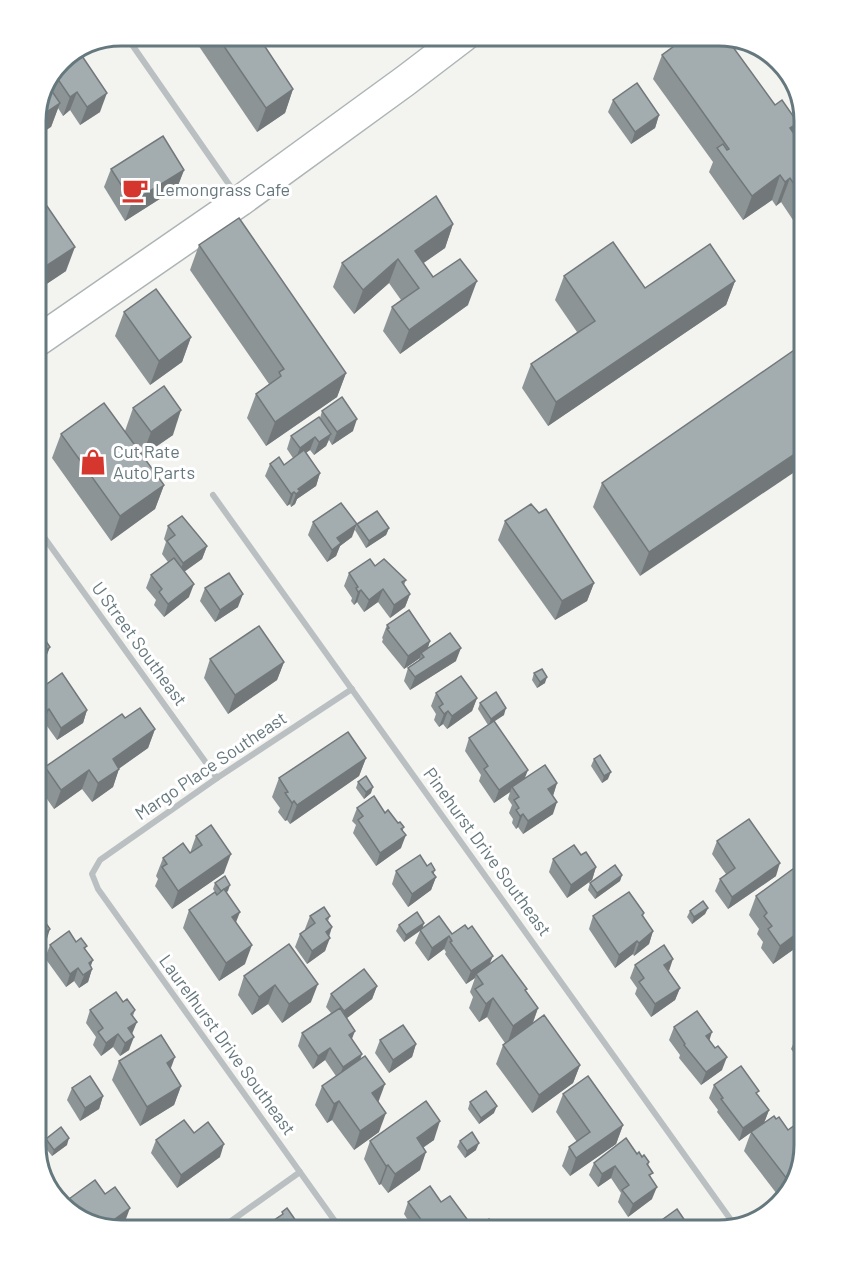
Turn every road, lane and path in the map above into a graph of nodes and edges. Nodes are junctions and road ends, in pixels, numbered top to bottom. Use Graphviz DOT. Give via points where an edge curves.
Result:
graph roads {
  1 [pos="134,47"];
  2 [pos="450,47"];
  3 [pos="240,201"];
  4 [pos="47,333"];
  5 [pos="213,495"];
  6 [pos="47,541"];
  7 [pos="352,689"];
  8 [pos="217,778"];
  9 [pos="92,874"];
  10 [pos="300,1172"];
  11 [pos="232,1220"];
  12 [pos="334,1220"];
  13 [pos="731,1220"];
  1 -- 3 [label="street"];
  2 -- 3 [label="main road"];
  3 -- 4 [label="main road"];
  5 -- 7 [label="street, Pinehurst Drive Southeast"];
  6 -- 8 [label="street, U Street Southeast"];
  7 -- 8 [label="street, Margo Place Southeast"];
  7 -- 13 [label="street, Pinehurst Drive Southeast"];
  8 -- 9 [label="street, Margo Place Southeast" via="100,860"];
  9 -- 10 [label="street, Laurelhurst Drive Southeast" via="98,889"];
  10 -- 11 [label="street"];
  10 -- 12 [label="street, Laurelhurst Drive Southeast"];
}
